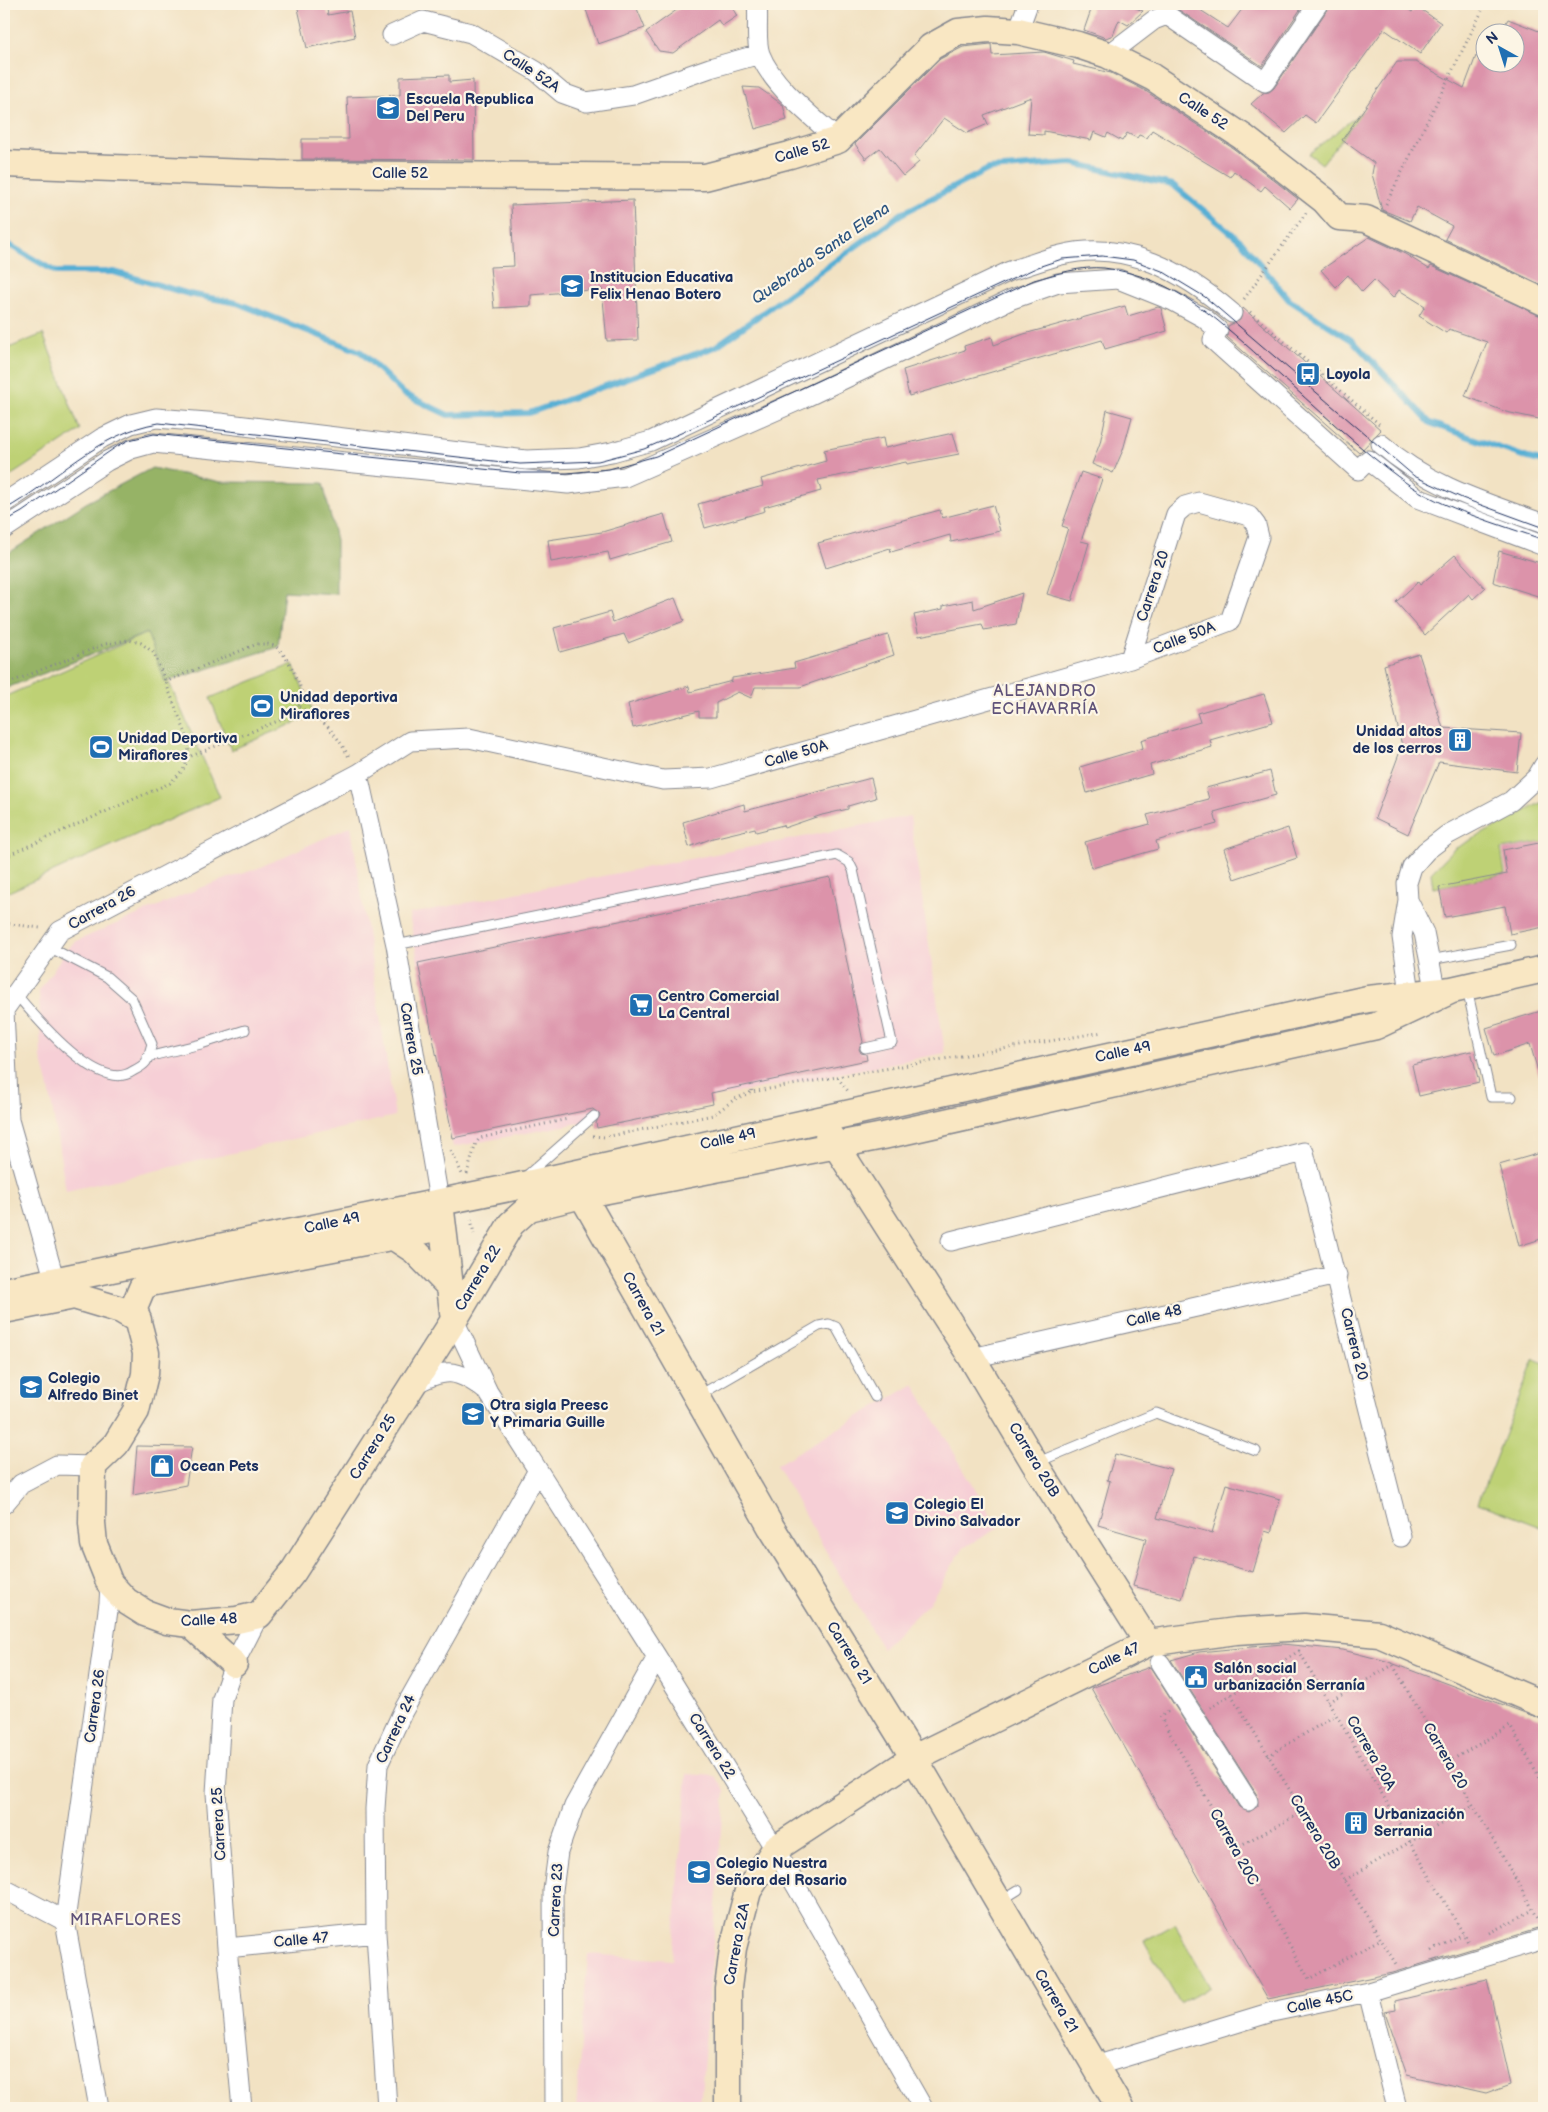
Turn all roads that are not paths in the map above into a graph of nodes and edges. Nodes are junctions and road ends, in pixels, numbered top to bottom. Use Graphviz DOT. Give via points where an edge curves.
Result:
graph roads {
  1 [pos="757,4"];
  2 [pos="1028,4"];
  3 [pos="1318,4"];
  4 [pos="1170,9"];
  5 [pos="1018,30"];
  6 [pos="392,35"];
  7 [pos="760,54"];
  8 [pos="1108,55"];
  9 [pos="838,140"];
  10 [pos="4,164"];
  11 [pos="1544,302"];
  12 [pos="1240,311"];
  13 [pos="1381,444"];
  14 [pos="4,503"];
  15 [pos="1544,524"];
  16 [pos="4,529"];
  17 [pos="1544,546"];
  18 [pos="1230,621"];
  19 [pos="1130,659"];
  20 [pos="1542,773"];
  21 [pos="358,774"];
  22 [pos="1408,900"];
  23 [pos="396,945"];
  24 [pos="1511,945"];
  25 [pos="49,947"];
  26 [pos="1430,960"];
  27 [pos="1544,969"];
  28 [pos="1448,992"];
  29 [pos="16,994"];
  30 [pos="1412,1002"];
  31 [pos="1242,1026"];
  32 [pos="245,1030"];
  33 [pos="865,1048"];
  34 [pos="1249,1055"];
  35 [pos="147,1057"];
  36 [pos="1512,1096"];
  37 [pos="594,1116"];
  38 [pos="818,1120"];
  39 [pos="836,1146"];
  40 [pos="514,1187"];
  41 [pos="582,1195"];
  42 [pos="439,1200"];
  43 [pos="539,1204"];
  44 [pos="443,1227"];
  45 [pos="387,1238"];
  46 [pos="951,1241"];
  47 [pos="1336,1275"];
  48 [pos="449,1286"];
  49 [pos="57,1289"];
  50 [pos="4,1291"];
  51 [pos="4,1310"];
  52 [pos="138,1320"];
  53 [pos="454,1320"];
  54 [pos="972,1358"];
  55 [pos="412,1386"];
  56 [pos="488,1392"];
  57 [pos="874,1397"];
  58 [pos="696,1398"];
  59 [pos="1256,1451"];
  60 [pos="1035,1464"];
  61 [pos="93,1466"];
  62 [pos="537,1472"];
  63 [pos="4,1504"];
  64 [pos="1401,1537"];
  65 [pos="110,1584"];
  66 [pos="260,1615"];
  67 [pos="190,1624"];
  68 [pos="1154,1653"];
  69 [pos="657,1657"];
  70 [pos="234,1664"];
  71 [pos="1544,1705"];
  72 [pos="914,1758"];
  73 [pos="1248,1801"];
  74 [pos="775,1849"];
  75 [pos="4,1890"];
  76 [pos="65,1922"];
  77 [pos="1543,1932"];
  78 [pos="376,1933"];
  79 [pos="226,1948"];
  80 [pos="1368,1992"];
  81 [pos="1095,2066"];
  82 [pos="99,2108"];
  83 [pos="242,2108"];
  84 [pos="387,2108"];
  85 [pos="554,2108"];
  86 [pos="728,2108"];
  87 [pos="923,2108"];
  88 [pos="1120,2108"];
  89 [pos="1397,2108"];
  1 -- 7 [label="street"];
  2 -- 5 [label="street"];
  3 -- 4 [label="street" via="1265,82"];
  4 -- 8 [label="street"];
  5 -- 8 [label="street, Calle 52"];
  5 -- 9 [label="street, Calle 52" via="958,32 943,39 916,60"];
  6 -- 7 [label="street, Calle 52A" via="423,21 471,33 536,71 562,93 587,102 633,96"];
  7 -- 9 [label="street" via="791,97"];
  8 -- 11 [label="street, Calle 52" via="1152,77 1243,137 1324,200 1339,217 1366,219"];
  9 -- 10 [label="street, Calle 52" via="705,177 278,174"];
  12 -- 14 [label="street" via="1164,266 1121,252 1096,250 1062,254 1010,272 651,441 612,452 579,458 526,460 156,418 131,424 102,438"];
  13 -- 15 [label="street" via="1434,482"];
  16 -- 17 [label="street" via="107,462 131,449 153,443 568,484 625,477 802,399 1012,299 1058,283 1118,279 1174,301 1204,318 1218,330 1213,340 1358,470 1367,461 1418,498"];
  18 -- 19 [label="street, Calle 50A"];
  18 -- 19 [label="street, Carrera 20" via="1260,537 1256,524 1249,516 1199,502 1185,506 1176,514"];
  19 -- 21 [label="street, Calle 50A" via="711,778 663,780 469,738 410,742"];
  20 -- 22 [label="street" via="1511,802 1446,835 1426,851 1412,867 1407,883"];
  21 -- 23 [label="street, Carrera 25"];
  21 -- 25 [label="street, Carrera 26" via="60,931"];
  22 -- 26 [label="street" via="1424,933"];
  22 -- 30 [label="street" via="1402,937"];
  23 -- 33 [label="lane" via="837,855 849,862 853,870 892,1042"];
  23 -- 42 [label="street, Carrera 25"];
  24 -- 26 [label="lane"];
  25 -- 29 [label="street, Carrera 26"];
  25 -- 35 [label="lane" via="107,977 132,999 152,1044"];
  26 -- 28 [label="street"];
  27 -- 28 [label="street, Calle 49"];
  28 -- 30 [label="street, Calle 49"];
  28 -- 36 [label="lane" via="1491,1097"];
  29 -- 35 [label="lane" via="40,1023 92,1069 112,1076 126,1076 145,1063"];
  29 -- 49 [label="street, Carrera 26" via="4,1010 9,1120"];
  30 -- 31 [label="street, Calle 49" via="1368,999"];
  30 -- 34 [label="street, Calle 49" via="1376,1026"];
  31 -- 34 [label="street"];
  31 -- 38 [label="street, Calle 49"];
  32 -- 35 [label="lane"];
  34 -- 39 [label="street, Calle 49"];
  37 -- 40 [label="lane"];
  38 -- 39 [label="street, Carrera 20B"];
  38 -- 40 [label="street, Calle 49"];
  39 -- 41 [label="street, Calle 49"];
  39 -- 54 [label="street, Carrera 20B"];
  40 -- 42 [label="street, Calle 49"];
  41 -- 43 [label="street, Calle 49"];
  41 -- 58 [label="street, Carrera 21"];
  42 -- 44 [label="street, Carrera 25"];
  42 -- 45 [label="street"];
  42 -- 49 [label="street, Calle 49"];
  43 -- 53 [label="street, Carrera 22" via="519,1215 511,1224"];
  44 -- 45 [label="street, Calle 49"];
  44 -- 48 [label="street, Carrera 25"];
  45 -- 48 [label="street" via="414,1250"];
  45 -- 52 [label="street, Calle 49" via="150,1283 142,1288 134,1308"];
  46 -- 47 [label="street, Carrera 20" via="1304,1152"];
  47 -- 54 [label="street, Calle 48"];
  47 -- 64 [label="street, Carrera 20"];
  48 -- 53 [label="street, Carrera 25"];
  49 -- 50 [label="street, Calle 49"];
  49 -- 51 [label="street, Calle 49"];
  49 -- 52 [label="street, Calle 49" via="110,1306"];
  52 -- 61 [label="street" via="146,1353 145,1374 136,1411 116,1444"];
  53 -- 55 [label="street, Carrera 25"];
  53 -- 56 [label="street, Carrera 22"];
  54 -- 60 [label="street, Carrera 20B"];
  55 -- 56 [label="street, Carrera 22" via="433,1374 454,1372"];
  55 -- 66 [label="street, Carrera 25" via="293,1572"];
  56 -- 62 [label="street, Carrera 22"];
  57 -- 58 [label="lane" via="836,1327 829,1324 819,1326"];
  58 -- 72 [label="street, Carrera 21" via="776,1536"];
  59 -- 60 [label="lane" via="1156,1413"];
  60 -- 68 [label="street, Carrera 20B"];
  61 -- 63 [label="street" via="57,1465 21,1484"];
  61 -- 65 [label="street, Carrera 26" via="94,1544"];
  62 -- 69 [label="street, Carrera 22"];
  62 -- 78 [label="street, Carrera 24" via="403,1711 378,1765"];
  65 -- 67 [label="street, Calle 48" via="145,1614"];
  65 -- 76 [label="street, Carrera 26"];
  66 -- 67 [label="street, Calle 48"];
  66 -- 70 [label="street, Carrera 25"];
  67 -- 70 [label="street"];
  68 -- 71 [label="street, Calle 47" via="1236,1631 1304,1626 1379,1634"];
  68 -- 72 [label="street, Calle 47"];
  68 -- 73 [label="street, Carrera 20B"];
  69 -- 74 [label="street, Carrera 22"];
  69 -- 85 [label="street, Carrera 23" via="574,1806 558,1852 553,1890"];
  70 -- 79 [label="street, Carrera 25" via="222,1699 216,1793"];
  72 -- 74 [label="street, Calle 47"];
  72 -- 81 [label="street, Carrera 21" via="1008,1897"];
  74 -- 86 [label="street, Carrera 22A" via="748,1890 734,1948 728,1988"];
  74 -- 87 [label="street, Carrera 22"];
  75 -- 76 [label="street"];
  76 -- 82 [label="street, Carrera 26"];
  77 -- 80 [label="street, Calle 45C"];
  78 -- 79 [label="street, Calle 47"];
  78 -- 84 [label="street, Carrera 24"];
  79 -- 83 [label="street, Carrera 25"];
  80 -- 81 [label="street, Calle 45C" via="1272,2012"];
  80 -- 89 [label="street"];
  81 -- 88 [label="street, Carrera 21"];
}
